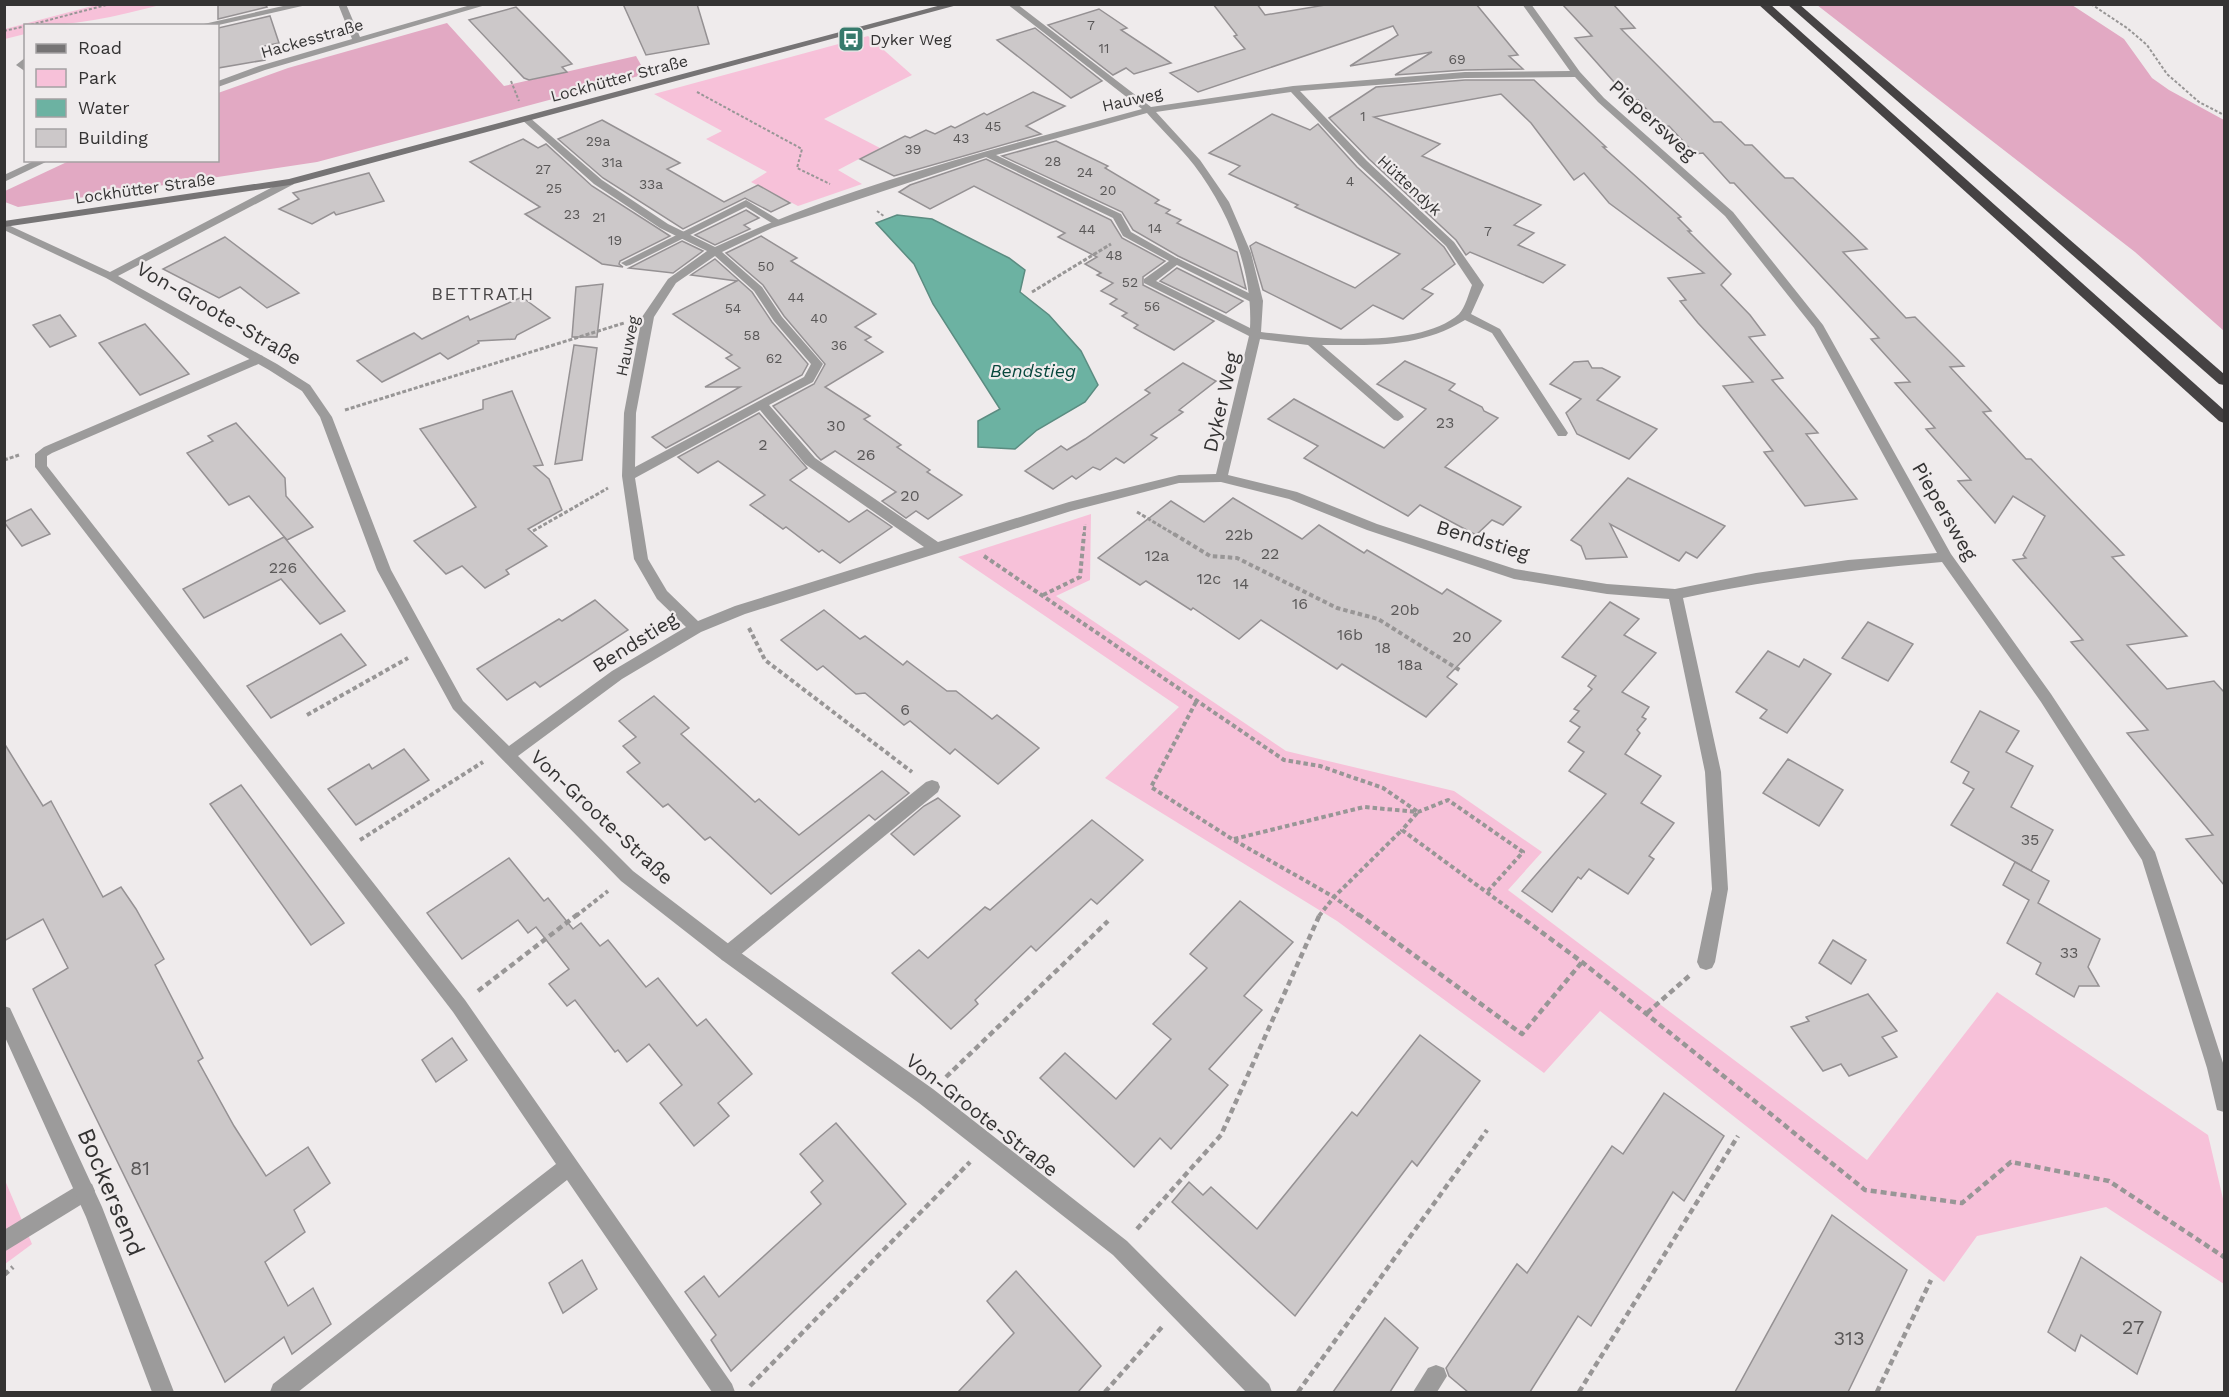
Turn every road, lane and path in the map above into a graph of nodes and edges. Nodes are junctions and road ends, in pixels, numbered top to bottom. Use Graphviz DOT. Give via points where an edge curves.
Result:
graph roads {
  1 [pos="110,4"];
  2 [pos="307,4"];
  3 [pos="342,4"];
  4 [pos="486,4"];
  5 [pos="957,4"];
  6 [pos="1011,4"];
  7 [pos="1526,4"];
  8 [pos="1763,4"];
  9 [pos="1792,4"];
  10 [pos="2091,4"];
  11 [pos="34,24"];
  12 [pos="209,24"];
  13 [pos="24,26"];
  14 [pos="4,31"];
  15 [pos="357,40"];
  16 [pos="1576,74"];
  17 [pos="672,79"];
  18 [pos="219,84"];
  19 [pos="1293,88"];
  20 [pos="1149,110"];
  21 [pos="2224,115"];
  22 [pos="526,119"];
  23 [pos="987,154"];
  24 [pos="41,162"];
  25 [pos="4,179"];
  26 [pos="290,182"];
  27 [pos="855,196"];
  28 [pos="779,223"];
  29 [pos="4,225"];
  30 [pos="1126,234"];
  31 [pos="681,236"];
  32 [pos="715,251"];
  33 [pos="1177,261"];
  34 [pos="626,263"];
  35 [pos="110,276"];
  36 [pos="1032,292"];
  37 [pos="1257,301"];
  38 [pos="1465,315"];
  39 [pos="648,316"];
  40 [pos="1255,335"];
  41 [pos="1311,342"];
  42 [pos="259,359"];
  43 [pos="2224,381"];
  44 [pos="762,405"];
  45 [pos="326,417"];
  46 [pos="1398,417"];
  47 [pos="2224,418"];
  48 [pos="1562,433"];
  49 [pos="628,476"];
  50 [pos="1221,478"];
  51 [pos="1110,496"];
  52 [pos="1069,507"];
  53 [pos="533,531"];
  54 [pos="961,540"];
  55 [pos="936,548"];
  56 [pos="1946,557"];
  57 [pos="1675,594"];
  58 [pos="1042,596"];
  59 [pos="740,610"];
  60 [pos="696,628"];
  61 [pos="427,647"];
  62 [pos="1461,671"];
  63 [pos="1196,702"];
  64 [pos="307,714"];
  65 [pos="504,753"];
  66 [pos="932,787"];
  67 [pos="1418,812"];
  68 [pos="1401,830"];
  69 [pos="1232,839"];
  70 [pos="341,852"];
  71 [pos="627,876"];
  72 [pos="1488,891"];
  73 [pos="1334,897"];
  74 [pos="1108,921"];
  75 [pos="728,954"];
  76 [pos="1582,962"];
  77 [pos="1706,962"];
  78 [pos="459,1006"];
  79 [pos="1647,1013"];
  80 [pos="4,1014"];
  81 [pos="926,1096"];
  82 [pos="2224,1103"];
  83 [pos="1486,1130"];
  84 [pos="1738,1137"];
  85 [pos="987,1144"];
  86 [pos="569,1166"];
  87 [pos="85,1191"];
  88 [pos="4,1242"];
  89 [pos="1120,1248"];
  90 [pos="2224,1257"];
  91 [pos="1930,1280"];
  92 [pos="1178,1308"];
  93 [pos="163,1392"];
  94 [pos="281,1392"];
  95 [pos="724,1392"];
  96 [pos="743,1392"];
  97 [pos="1105,1392"];
  98 [pos="1261,1392"];
  99 [pos="1298,1392"];
  100 [pos="1580,1392"];
  101 [pos="1877,1392"];
  1 -- 11 [label="path"];
  2 -- 12 [label="street"];
  3 -- 15 [label="street"];
  4 -- 15 [label="street, Hackesstraße"];
  5 -- 17 [label="street, Lockhütter Straße"];
  6 -- 20 [label="street, Dyker Weg"];
  7 -- 16 [label="street, Piepersweg"];
  8 -- 47 [label="highway"];
  9 -- 43 [label="highway"];
  10 -- 21 [label="path" via="2147,45 2167,75 2199,102"];
  13 -- 14 [label="path"];
  15 -- 18 [label="street, Hackesstraße"];
  16 -- 19 [label="street, Hauweg" via="1465,75"];
  16 -- 56 [label="street, Piepersweg" via="1729,214 1819,327"];
  17 -- 22 [label="street, Lockhütter Straße"];
  17 -- 27 [label="path" via="802,149 796,168"];
  19 -- 20 [label="street, Hauweg"];
  19 -- 38 [label="street, Hüttendyk" via="1363,163 1450,244 1478,285"];
  20 -- 23 [label="street, Hauweg"];
  20 -- 37 [label="street, Dyker Weg" via="1197,162 1224,202 1246,253"];
  22 -- 26 [label="street, Lockhütter Straße"];
  22 -- 31 [label="street" via="598,182"];
  23 -- 27 [label="street, Hauweg"];
  23 -- 30 [label="street" via="1117,216"];
  24 -- 25 [label="street"];
  26 -- 29 [label="street, Lockhütter Straße"];
  26 -- 35 [label="street, Lockhütter Straße"];
  27 -- 28 [label="street, Hauweg"];
  28 -- 31 [label="street" via="746,203"];
  28 -- 32 [label="street, Hauweg"];
  29 -- 35 [label="street, Von-Groote-Straße"];
  30 -- 33 [label="street"];
  30 -- 36 [label="path"];
  31 -- 32 [label="street"];
  31 -- 34 [label="street"];
  32 -- 39 [label="street, Hauweg" via="672,280"];
  32 -- 44 [label="street" via="758,289 817,364 809,379"];
  33 -- 37 [label="street"];
  33 -- 40 [label="street, Dyker Weg" via="1148,281"];
  35 -- 42 [label="street, Von-Groote-Straße"];
  37 -- 40 [label="street, Dyker Weg"];
  38 -- 41 [label="street" via="1440,330 1394,341"];
  38 -- 48 [label="street" via="1496,331"];
  39 -- 45 [label="path"];
  39 -- 49 [label="street, Hauweg" via="630,413"];
  40 -- 41 [label="street"];
  40 -- 50 [label="street, Dyker Weg"];
  41 -- 46 [label="street"];
  42 -- 45 [label="street, Von-Groote-Straße" via="306,388"];
  42 -- 70 [label="street" via="41,454 41,467"];
  44 -- 49 [label="street"];
  44 -- 55 [label="street" via="810,461"];
  45 -- 61 [label="street, Von-Groote-Straße" via="384,570"];
  49 -- 53 [label="path"];
  49 -- 60 [label="street, Hauweg" via="641,560 662,595"];
  50 -- 51 [label="street, Bendstieg" via="1179,479"];
  50 -- 57 [label="street, Bendstieg" via="1292,495 1514,574 1607,589"];
  51 -- 52 [label="street, Bendstieg"];
  51 -- 62 [label="path" via="1210,556 1237,558 1337,609 1378,619"];
  52 -- 54 [label="street, Bendstieg"];
  52 -- 58 [label="path" via="1086,525 1080,577"];
  54 -- 55 [label="street, Bendstieg"];
  54 -- 58 [label="path"];
  55 -- 59 [label="street, Bendstieg"];
  56 -- 57 [label="street, Bendstieg" via="1848,565"];
  56 -- 82 [label="street, Piepersweg" via="2046,698 2150,857"];
  57 -- 77 [label="street" via="1713,772 1720,889"];
  58 -- 63 [label="path"];
  59 -- 60 [label="street, Bendstieg"];
  59 -- 66 [label="path" via="765,660"];
  60 -- 65 [label="street, Bendstieg" via="617,675"];
  61 -- 64 [label="path"];
  61 -- 65 [label="street, Von-Groote-Straße" via="458,705"];
  63 -- 67 [label="path" via="1284,760 1320,766 1383,788"];
  63 -- 69 [label="path" via="1151,787"];
  65 -- 70 [label="path"];
  65 -- 71 [label="street, Von-Groote-Straße"];
  66 -- 75 [label="street"];
  67 -- 68 [label="path"];
  67 -- 69 [label="path" via="1364,807"];
  67 -- 72 [label="path" via="1448,800 1523,852"];
  68 -- 72 [label="path"];
  68 -- 73 [label="path"];
  69 -- 73 [label="path"];
  70 -- 78 [label="street"];
  71 -- 75 [label="street, Von-Groote-Straße"];
  71 -- 78 [label="path"];
  72 -- 76 [label="path"];
  73 -- 76 [label="path" via="1522,1034"];
  73 -- 89 [label="path" via="1318,917 1221,1135"];
  74 -- 81 [label="path"];
  75 -- 81 [label="street, Von-Groote-Straße"];
  76 -- 79 [label="path"];
  77 -- 79 [label="path"];
  78 -- 86 [label="street"];
  79 -- 90 [label="path" via="1865,1190 1962,1203 2011,1161 2109,1181"];
  80 -- 87 [label="street, Bockersend"];
  81 -- 85 [label="street, Von-Groote-Straße"];
  83 -- 99 [label="path"];
  84 -- 100 [label="path"];
  85 -- 89 [label="street, Von-Groote-Straße"];
  85 -- 96 [label="path"];
  86 -- 94 [label="street"];
  86 -- 95 [label="street"];
  87 -- 88 [label="street"];
  87 -- 93 [label="street, Bockersend"];
  89 -- 92 [label="street, Von-Groote-Straße"];
  91 -- 101 [label="path"];
  92 -- 97 [label="path"];
  92 -- 98 [label="street, Von-Groote-Straße"];
}
